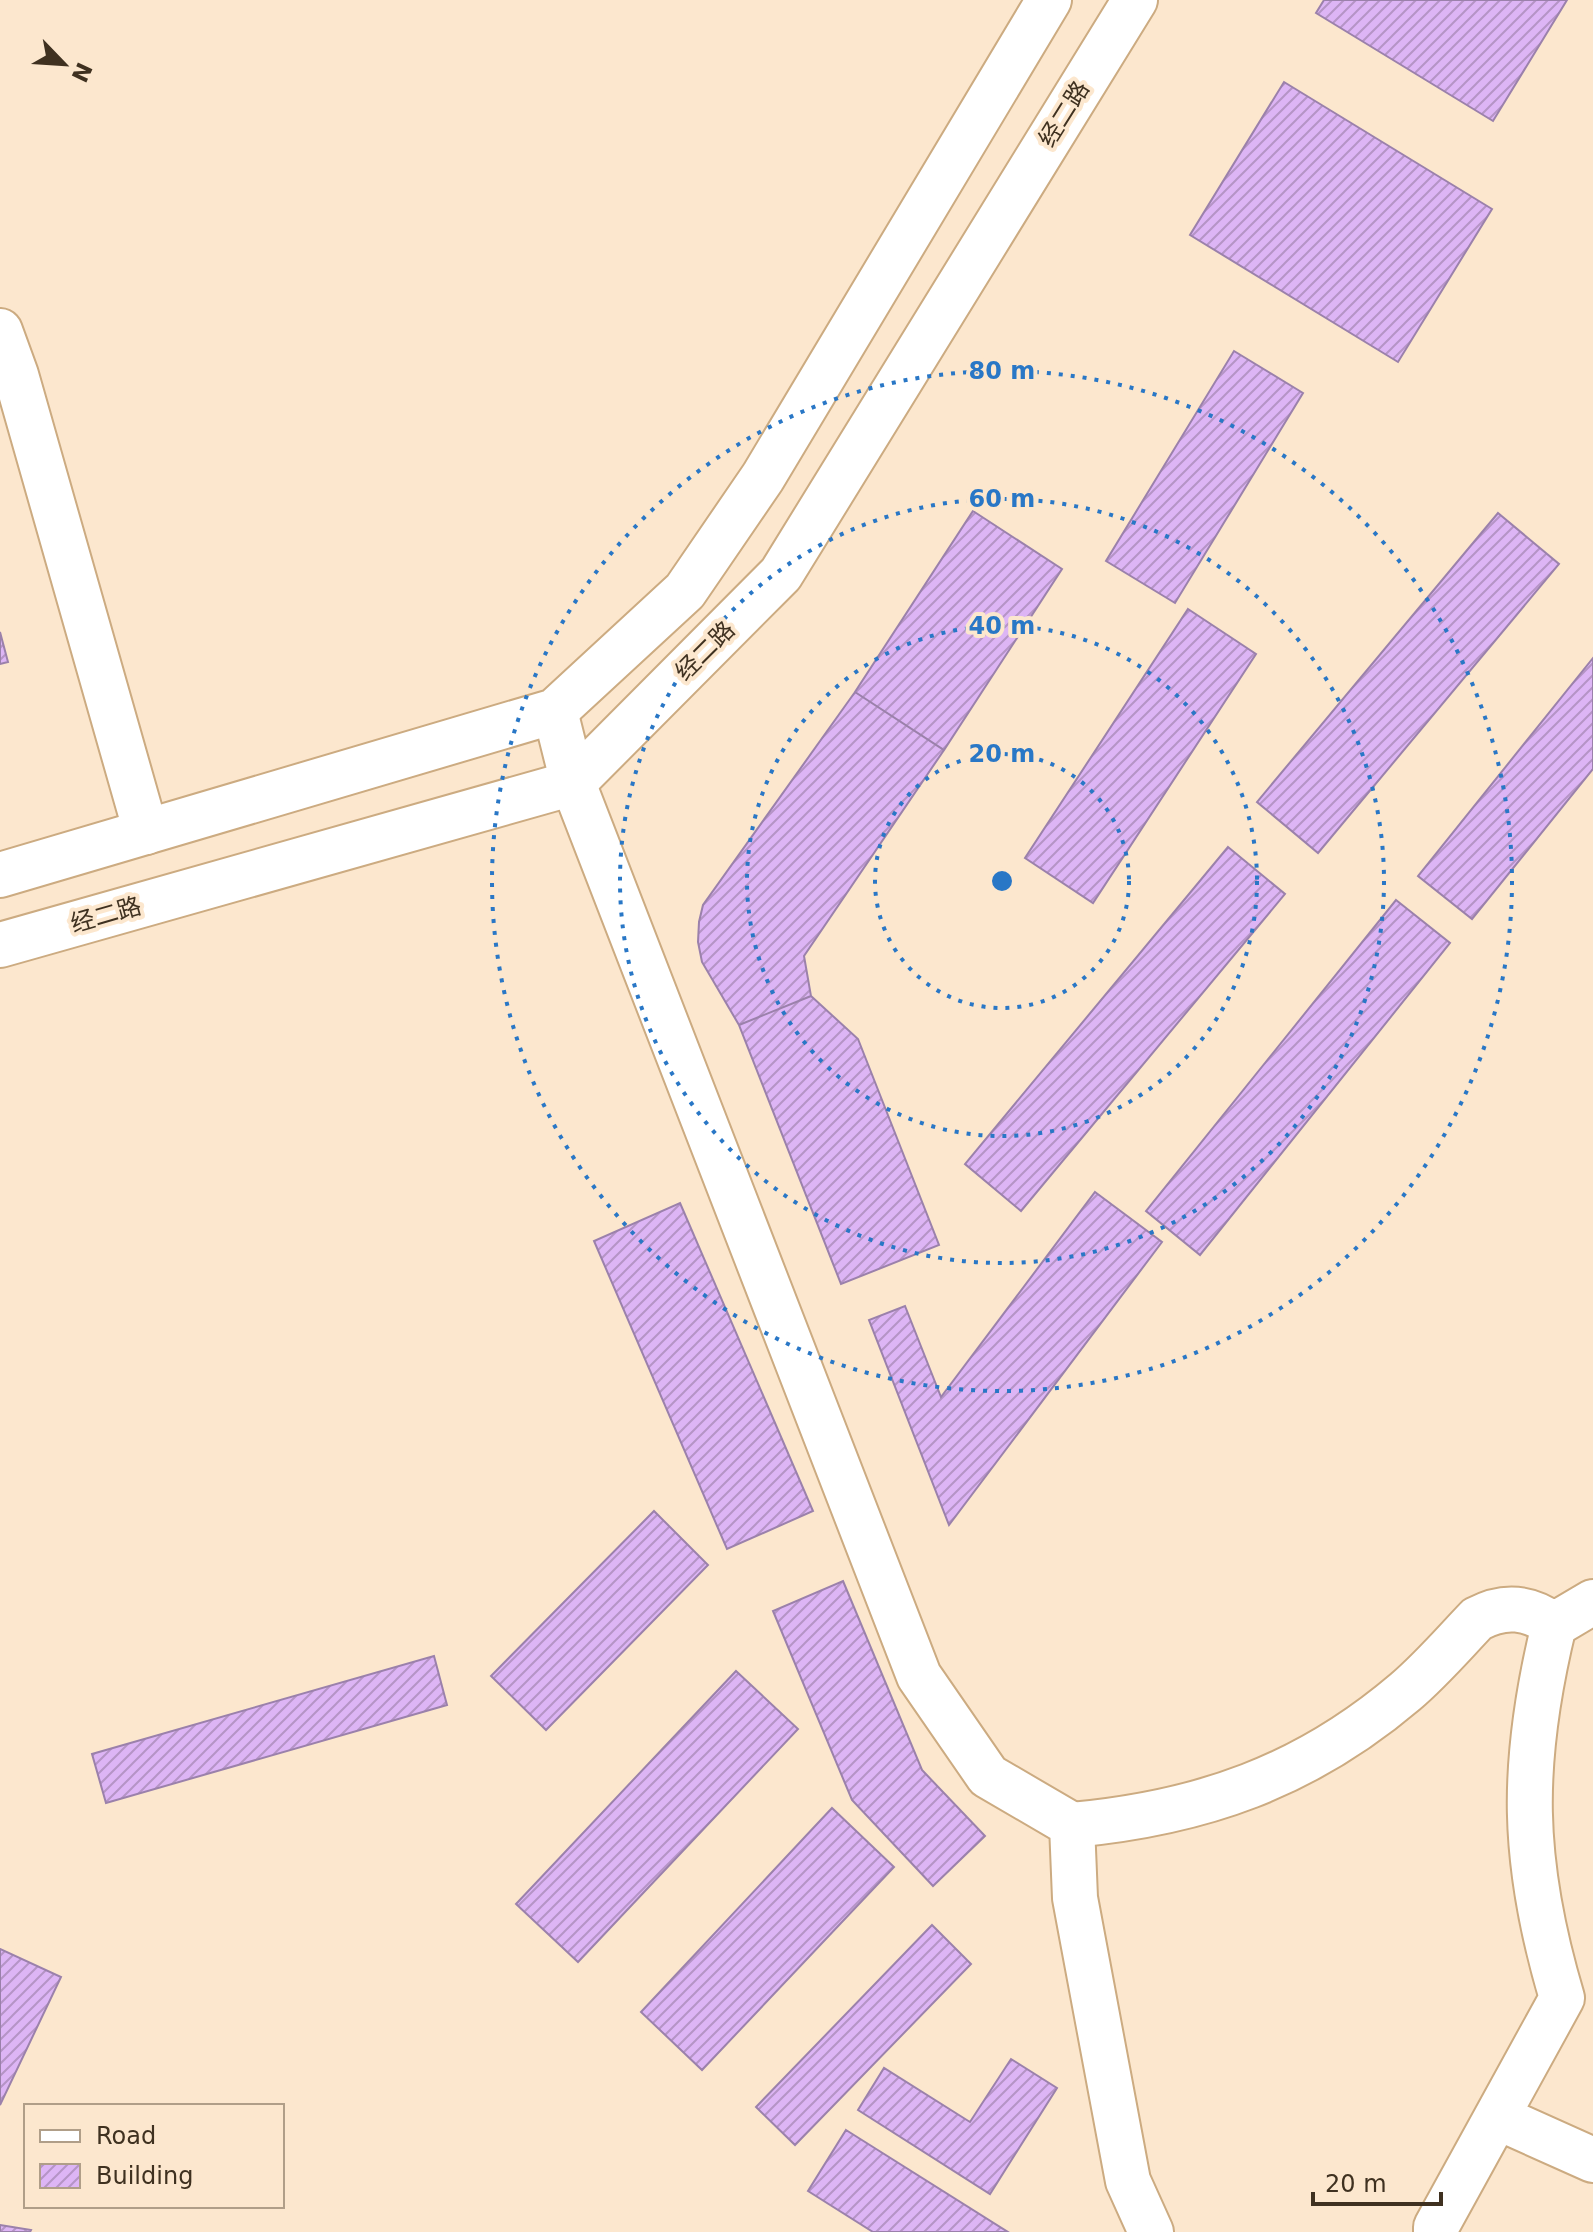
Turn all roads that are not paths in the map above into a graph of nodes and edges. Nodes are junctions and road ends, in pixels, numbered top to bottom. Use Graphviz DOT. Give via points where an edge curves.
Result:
graph roads {
  1 [pos="1049,0"];
  2 [pos="1135,0"];
  3 [pos="0,331"];
  4 [pos="555,711"];
  5 [pos="573,783"];
  6 [pos="146,832"];
  7 [pos="0,875"];
  8 [pos="0,945"];
  9 [pos="1593,1602"];
  10 [pos="1554,1625"];
  11 [pos="1072,1825"];
  12 [pos="1497,2117"];
  13 [pos="1593,2160"];
  14 [pos="1151,2232"];
  15 [pos="1436,2232"];
  1 -- 4 [label="street" via="763,477 685,591"];
  2 -- 5 [label="street, 经二路" via="781,574"];
  3 -- 6 [label="street"];
  4 -- 5 [label="street"];
  4 -- 6 [label="street"];
  5 -- 8 [label="street, 经二路"];
  5 -- 11 [label="street" via="919,1676 988,1776"];
  6 -- 7 [label="street"];
  9 -- 10 [label="street"];
  10 -- 11 [label="street" via="1515,1608 1489,1612 1366,1723 1298,1764 1226,1796 1175,1811"];
  10 -- 12 [label="street" via="1539,1686 1528,1809 1538,1905 1562,1998"];
  11 -- 14 [label="street" via="1075,1898 1128,2181"];
  12 -- 13 [label="street"];
  12 -- 15 [label="street"];
}
